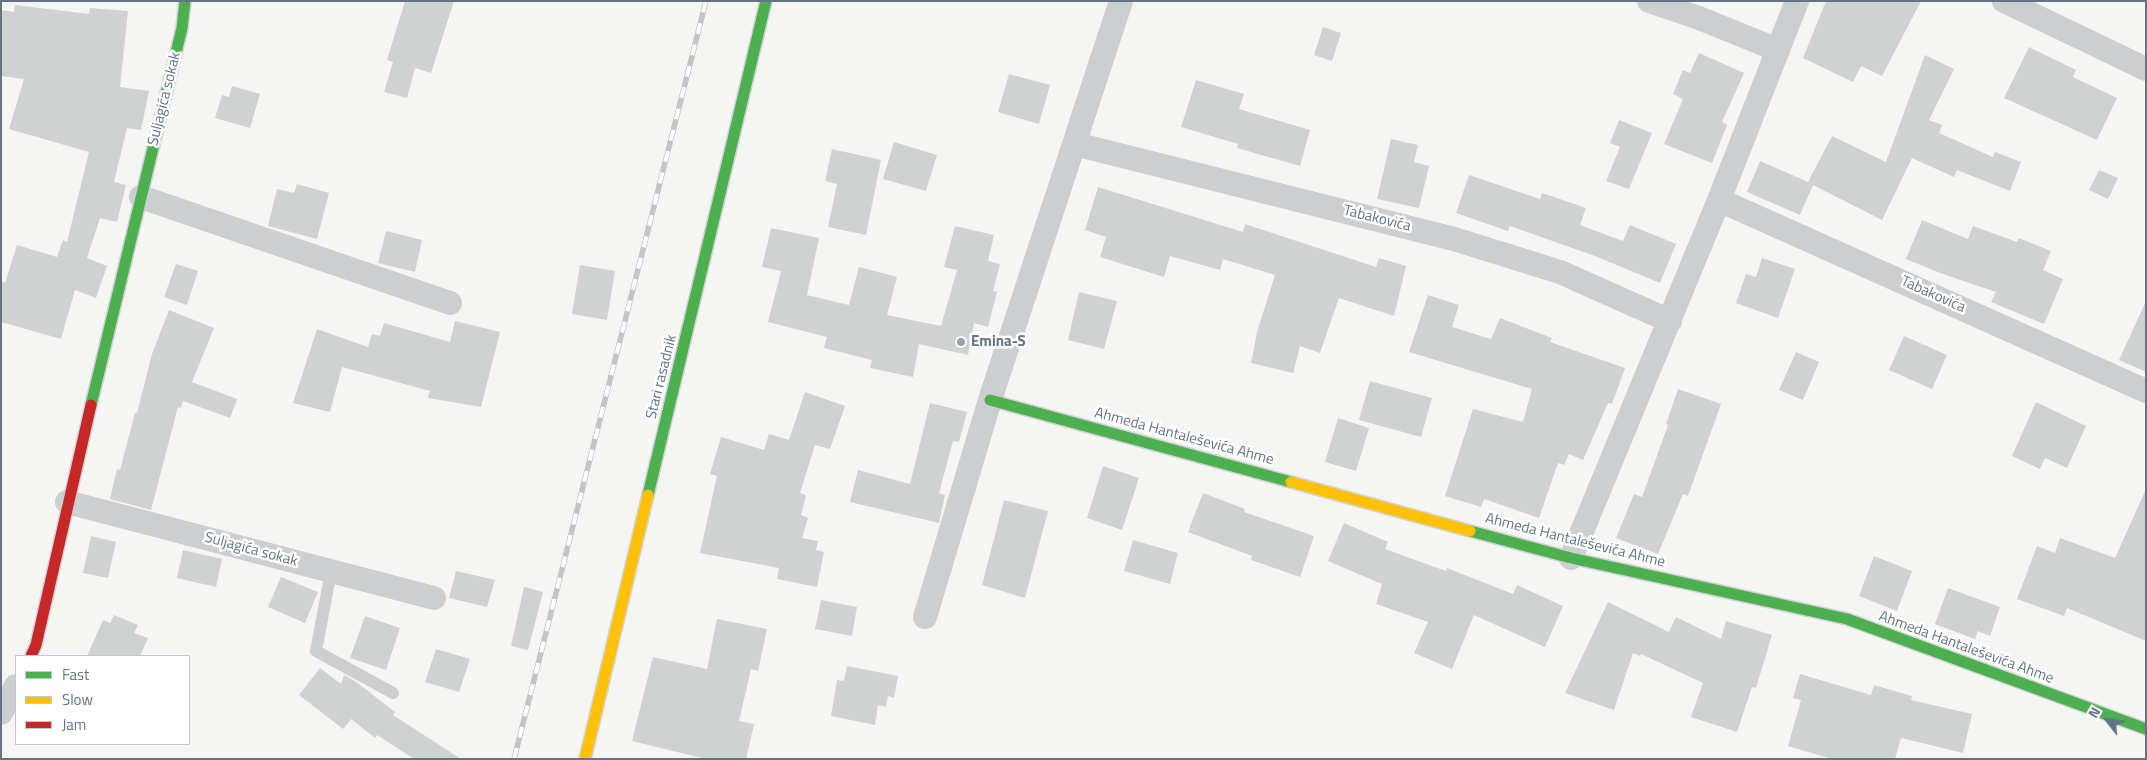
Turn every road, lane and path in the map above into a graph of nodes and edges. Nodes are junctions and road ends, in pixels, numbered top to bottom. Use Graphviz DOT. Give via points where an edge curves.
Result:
graph roads {
  1 [pos="185,1"];
  2 [pos="766,1"];
  3 [pos="1121,1"];
  4 [pos="1649,1"];
  5 [pos="1797,1"];
  6 [pos="2004,1"];
  7 [pos="1778,50"];
  8 [pos="2146,70"];
  9 [pos="1075,144"];
  10 [pos="141,196"];
  11 [pos="1719,200"];
  12 [pos="450,303"];
  13 [pos="1670,321"];
  14 [pos="2146,391"];
  15 [pos="990,400"];
  16 [pos="67,502"];
  17 [pos="1571,558"];
  18 [pos="331,571"];
  19 [pos="434,598"];
  20 [pos="925,617"];
  21 [pos="31,655"];
  22 [pos="15,688"];
  23 [pos="392,693"];
  24 [pos="1,713"];
  25 [pos="2146,729"];
  26 [pos="585,759"];
  1 -- 10 [label="street, Suljagića sokak" via="182,28"];
  2 -- 26 [label="street, Stari rasadnik"];
  3 -- 9 [label="street"];
  4 -- 7 [label="street"];
  5 -- 7 [label="street"];
  6 -- 8 [label="street"];
  7 -- 11 [label="street"];
  9 -- 13 [label="street, Tabakovića" via="1454,239 1560,272"];
  9 -- 15 [label="street"];
  10 -- 12 [label="street"];
  10 -- 16 [label="street, Suljagića sokak"];
  11 -- 13 [label="street"];
  11 -- 14 [label="street, Tabakovića"];
  13 -- 17 [label="street"];
  15 -- 17 [label="street, Ahmeda Hantaleševića Ahme"];
  15 -- 20 [label="street"];
  16 -- 18 [label="street, Suljagića sokak"];
  16 -- 21 [label="street, Suljagića sokak"];
  17 -- 25 [label="street, Ahmeda Hantaleševića Ahme" via="1847,619"];
  18 -- 19 [label="street, Suljagića sokak"];
  18 -- 23 [label="lane" via="316,650"];
  22 -- 24 [label="street"];
}
